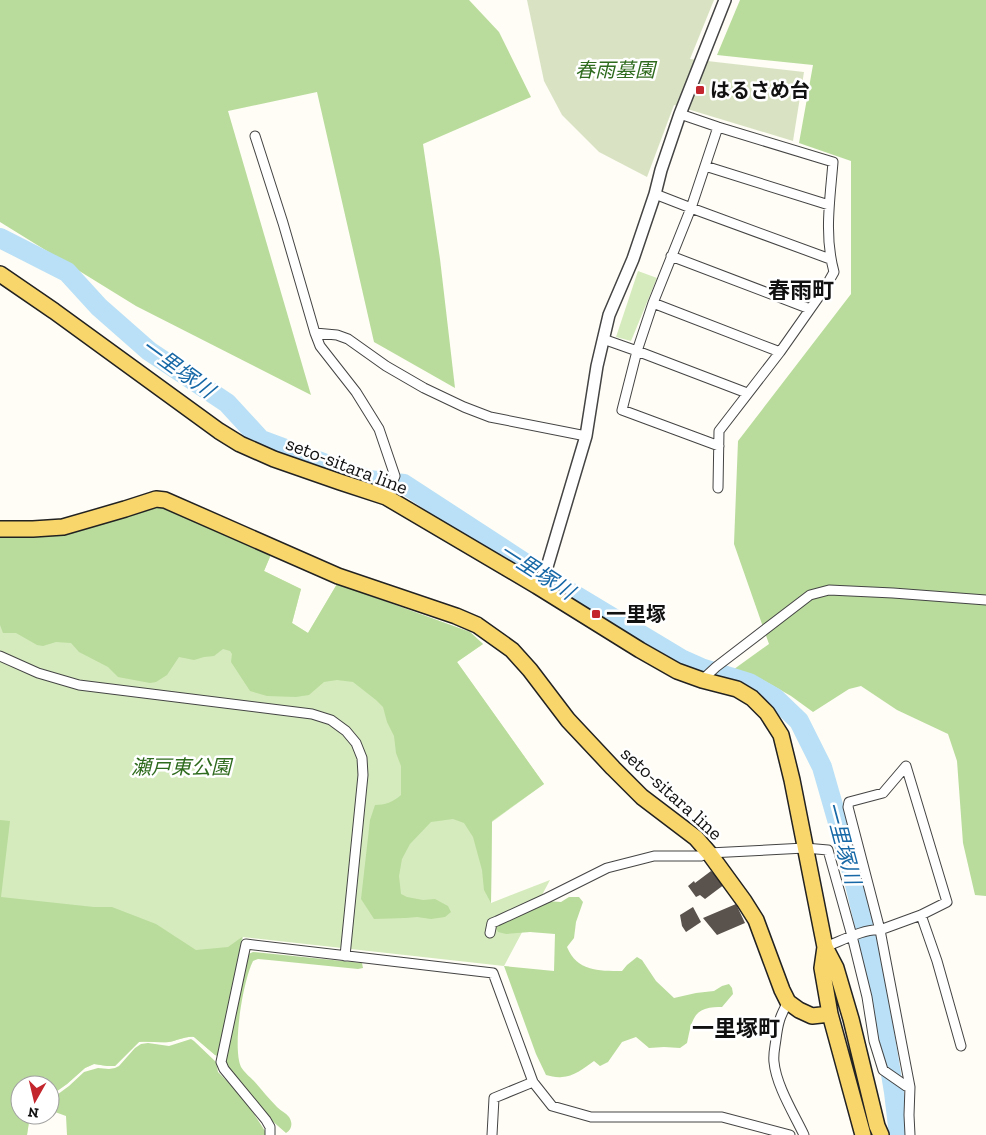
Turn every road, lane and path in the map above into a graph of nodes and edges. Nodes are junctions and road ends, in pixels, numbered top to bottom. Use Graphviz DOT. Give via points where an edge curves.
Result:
graph roads {
  1 [pos="725,0"];
  2 [pos="680,114"];
  3 [pos="718,127"];
  4 [pos="255,136"];
  5 [pos="705,166"];
  6 [pos="655,194"];
  7 [pos="829,205"];
  8 [pos="690,208"];
  9 [pos="671,256"];
  10 [pos="830,259"];
  11 [pos="0,274"];
  12 [pos="653,303"];
  13 [pos="810,309"];
  14 [pos="314,333"];
  15 [pos="603,338"];
  16 [pos="637,350"];
  17 [pos="780,352"];
  18 [pos="747,393"];
  19 [pos="586,436"];
  20 [pos="719,446"];
  21 [pos="718,488"];
  22 [pos="388,495"];
  23 [pos="0,529"];
  24 [pos="537,586"];
  25 [pos="986,600"];
  26 [pos="0,656"];
  27 [pos="703,679"];
  28 [pos="805,848"];
  29 [pos="709,853"];
  30 [pos="921,915"];
  31 [pos="878,930"];
  32 [pos="490,934"];
  33 [pos="855,935"];
  34 [pos="825,947"];
  35 [pos="345,956"];
  36 [pos="788,1002"];
  37 [pos="830,1014"];
  38 [pos="961,1046"];
  39 [pos="533,1082"];
  40 [pos="908,1087"];
  41 [pos="270,1135"];
  42 [pos="492,1135"];
  43 [pos="790,1135"];
  44 [pos="804,1135"];
  45 [pos="863,1135"];
  46 [pos="881,1135"];
  47 [pos="909,1135"];
  1 -- 2 [label="street"];
  2 -- 3 [label="street"];
  2 -- 6 [label="street"];
  3 -- 5 [label="street"];
  3 -- 7 [label="street" via="833,162"];
  4 -- 14 [label="street"];
  5 -- 7 [label="street"];
  5 -- 8 [label="street"];
  6 -- 8 [label="street"];
  6 -- 15 [label="street"];
  7 -- 10 [label="street" via="827,234"];
  8 -- 9 [label="street"];
  8 -- 10 [label="street"];
  9 -- 12 [label="street"];
  9 -- 13 [label="street"];
  10 -- 13 [label="street" via="834,272"];
  11 -- 22 [label="main road, seto-sitara line" via="240,444 340,482"];
  12 -- 16 [label="street"];
  12 -- 17 [label="street"];
  13 -- 17 [label="street"];
  14 -- 19 [label="street" via="348,339 424,388 490,417"];
  14 -- 22 [label="street" via="379,429 395,476"];
  15 -- 16 [label="street"];
  15 -- 19 [label="street"];
  16 -- 18 [label="street"];
  16 -- 20 [label="street" via="622,410"];
  17 -- 18 [label="street"];
  18 -- 20 [label="street" via="719,431"];
  19 -- 24 [label="street" via="548,567"];
  20 -- 21 [label="street"];
  22 -- 24 [label="main road, seto-sitara line"];
  23 -- 29 [label="main road, seto-sitara line" via="64,527 156,499 165,500 338,576 477,625 512,650 568,720 642,797 696,838"];
  24 -- 27 [label="main road, seto-sitara line" via="676,671"];
  25 -- 27 [label="street" via="830,590 810,595"];
  26 -- 35 [label="street" via="79,685 312,714 331,720 346,731 362,758 363,775"];
  27 -- 28 [label="main road, seto-sitara line" via="737,689 752,698 767,713 781,735"];
  28 -- 29 [label="street"];
  28 -- 33 [label="street" via="828,850"];
  28 -- 34 [label="main road, seto-sitara line"];
  29 -- 32 [label="street" via="701,856 654,856 607,868 496,921"];
  29 -- 36 [label="main road, seto-sitara line" via="756,920"];
  30 -- 31 [label="street"];
  30 -- 31 [label="street" via="947,902 906,766 883,793 849,802 848,807"];
  30 -- 38 [label="street"];
  31 -- 33 [label="street"];
  31 -- 40 [label="street"];
  33 -- 34 [label="street"];
  33 -- 40 [label="street" via="874,1041 883,1070"];
  34 -- 37 [label="main road, seto-sitara line" via="822,968"];
  34 -- 46 [label="main road, seto-sitara line" via="836,968"];
  35 -- 39 [label="street" via="492,973"];
  35 -- 41 [label="street" via="246,944 221,1062 266,1120"];
  36 -- 37 [label="main road" via="812,1016"];
  36 -- 44 [label="street" via="778,1027 774,1064 777,1079"];
  37 -- 45 [label="main road, seto-sitara line"];
  39 -- 42 [label="street" via="494,1098"];
  39 -- 43 [label="street" via="552,1106 591,1117 722,1118"];
  40 -- 47 [label="street"];
}
